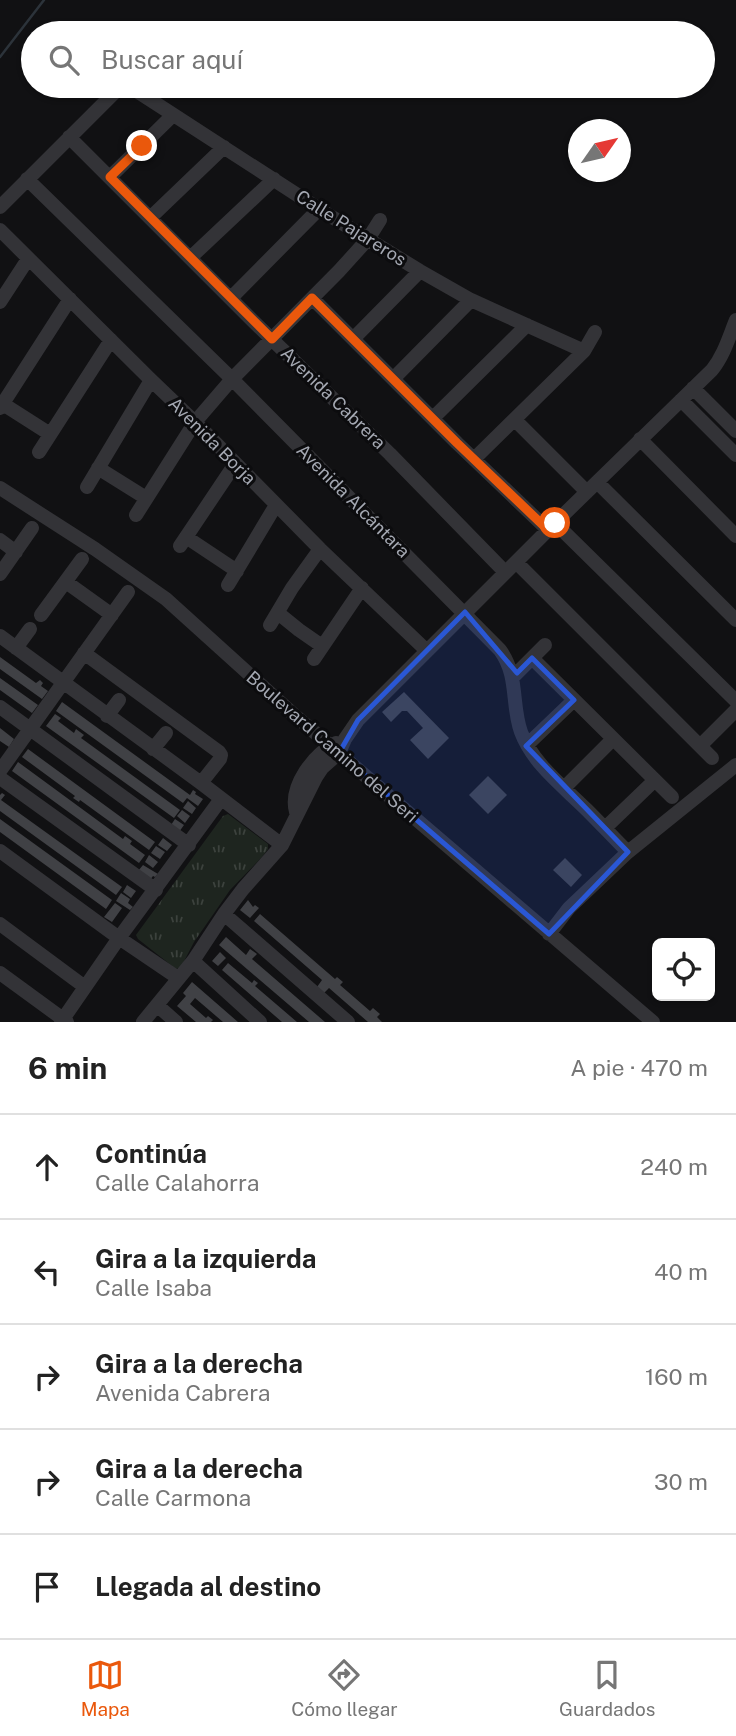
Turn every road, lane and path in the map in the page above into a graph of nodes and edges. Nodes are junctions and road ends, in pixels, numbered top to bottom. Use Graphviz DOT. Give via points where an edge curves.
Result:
graph roads {
  1 [pos="109,98"];
  2 [pos="148,98"];
  3 [pos="173,115"];
  4 [pos="69,137"];
  5 [pos="224,147"];
  6 [pos="110,177"];
  7 [pos="27,179"];
  8 [pos="274,179"];
  9 [pos="0,208"];
  10 [pos="319,209"];
  11 [pos="150,218"];
  12 [pos="380,220"];
  13 [pos="0,230"];
  14 [pos="369,239"];
  15 [pos="28,258"];
  16 [pos="190,258"];
  17 [pos="420,271"];
  18 [pos="231,298"];
  19 [pos="312,298"];
  20 [pos="70,299"];
  21 [pos="471,300"];
  22 [pos="0,302"];
  23 [pos="736,320"];
  24 [pos="527,325"];
  25 [pos="595,332"];
  26 [pos="272,339"];
  27 [pos="353,339"];
  28 [pos="111,340"];
  29 [pos="584,351"];
  30 [pos="232,379"];
  31 [pos="393,379"];
  32 [pos="151,380"];
  33 [pos="693,388"];
  34 [pos="681,400"];
  35 [pos="1,406"];
  36 [pos="433,418"];
  37 [pos="515,420"];
  38 [pos="195,422"];
  39 [pos="735,430"];
  40 [pos="50,434"];
  41 [pos="640,439"];
  42 [pos="39,452"];
  43 [pos="736,455"];
  44 [pos="474,459"];
  45 [pos="235,464"];
  46 [pos="98,468"];
  47 [pos="87,487"];
  48 [pos="592,487"];
  49 [pos="0,488"];
  50 [pos="146,498"];
  51 [pos="276,505"];
  52 [pos="136,515"];
  53 [pos="552,526"];
  54 [pos="32,528"];
  55 [pos="736,536"];
  56 [pos="0,540"];
  57 [pos="320,549"];
  58 [pos="16,552"];
  59 [pos="82,559"];
  60 [pos="516,562"];
  61 [pos="237,571"];
  62 [pos="505,572"];
  63 [pos="0,574"];
  64 [pos="66,582"];
  65 [pos="228,585"];
  66 [pos="362,588"];
  67 [pos="128,592"];
  68 [pos="465,612"];
  69 [pos="41,615"];
  70 [pos="112,615"];
  71 [pos="736,621"];
  72 [pos="30,629"];
  73 [pos="0,636"];
  74 [pos="545,645"];
  75 [pos="323,646"];
  76 [pos="16,648"];
  77 [pos="426,650"];
  78 [pos="84,653"];
  79 [pos="532,658"];
  80 [pos="314,659"];
  81 [pos="513,677"];
  82 [pos="63,682"];
  83 [pos="119,700"];
  84 [pos="574,700"];
  85 [pos="736,701"];
  86 [pos="0,707"];
  87 [pos="736,710"];
  88 [pos="107,716"];
  89 [pos="30,729"];
  90 [pos="166,733"];
  91 [pos="613,739"];
  92 [pos="528,744"];
  93 [pos="338,746"];
  94 [pos="700,746"];
  95 [pos="153,749"];
  96 [pos="712,758"];
  97 [pos="736,765"];
  98 [pos="0,771"];
  99 [pos="0,778"];
  100 [pos="655,780"];
  101 [pos="201,783"];
  102 [pos="564,788"];
  103 [pos="672,797"];
  104 [pos="221,799"];
  105 [pos="605,828"];
  106 [pos="189,845"];
  107 [pos="282,845"];
  108 [pos="0,851"];
  109 [pos="628,852"];
  110 [pos="156,890"];
  111 [pos="224,914"];
  112 [pos="0,923"];
  113 [pos="549,934"];
  114 [pos="119,938"];
  115 [pos="192,961"];
  116 [pos="0,973"];
  117 [pos="178,978"];
  118 [pos="85,987"];
  119 [pos="158,1006"];
  120 [pos="63,1021"];
  121 [pos="143,1022"];
  122 [pos="176,1022"];
  123 [pos="260,1022"];
  124 [pos="348,1022"];
  125 [pos="653,1022"];
  1 -- 4 [label="street"];
  2 -- 3 [label="street, Calle Pajareros"];
  3 -- 5 [label="street, Calle Pajareros"];
  3 -- 6 [label="street"];
  4 -- 6 [label="street, Avenida Cabrera"];
  4 -- 7 [label="street"];
  5 -- 8 [label="street, Calle Pajareros"];
  5 -- 11 [label="street"];
  6 -- 11 [label="street, Avenida Cabrera"];
  7 -- 9 [label="street"];
  7 -- 30 [label="street, Avenida Alcántara"];
  8 -- 10 [label="street, Calle Pajareros"];
  8 -- 16 [label="street"];
  10 -- 14 [label="street, Calle Pajareros"];
  10 -- 18 [label="street"];
  11 -- 16 [label="street, Avenida Cabrera"];
  12 -- 14 [label="street"];
  13 -- 15 [label="street, Avenida Borja"];
  14 -- 17 [label="street, Calle Pajareros"];
  14 -- 19 [label="street"];
  15 -- 20 [label="street, Avenida Borja"];
  15 -- 22 [label="street"];
  16 -- 18 [label="street, Avenida Cabrera"];
  17 -- 21 [label="street, Calle Pajareros"];
  17 -- 27 [label="street"];
  18 -- 26 [label="street, Avenida Cabrera"];
  19 -- 26 [label="street"];
  19 -- 27 [label="street"];
  20 -- 28 [label="street, Avenida Borja"];
  20 -- 35 [label="street"];
  21 -- 24 [label="street, Calle Pajareros"];
  21 -- 31 [label="street"];
  23 -- 33 [label="street" via="720,360"];
  24 -- 29 [label="street, Calle Pajareros"];
  24 -- 36 [label="street"];
  25 -- 29 [label="street"];
  26 -- 30 [label="street"];
  26 -- 62 [label="street, Avenida Cabrera"];
  27 -- 31 [label="street"];
  28 -- 32 [label="street, Avenida Borja"];
  28 -- 40 [label="street"];
  29 -- 37 [label="street"];
  30 -- 38 [label="street"];
  30 -- 68 [label="street, Avenida Alcántara"];
  31 -- 36 [label="street"];
  32 -- 38 [label="street, Avenida Borja"];
  32 -- 46 [label="street"];
  33 -- 34 [label="street"];
  33 -- 39 [label="street"];
  34 -- 41 [label="street"];
  34 -- 43 [label="street"];
  35 -- 40 [label="street"];
  36 -- 44 [label="street"];
  37 -- 44 [label="street"];
  37 -- 48 [label="street"];
  38 -- 45 [label="street, Avenida Borja"];
  38 -- 50 [label="street"];
  40 -- 42 [label="street"];
  41 -- 48 [label="street"];
  41 -- 55 [label="street"];
  44 -- 53 [label="street"];
  45 -- 51 [label="street, Avenida Borja"];
  45 -- 61 [label="street" via="183,541"];
  46 -- 47 [label="street"];
  46 -- 50 [label="street"];
  48 -- 53 [label="street"];
  48 -- 71 [label="street"];
  49 -- 93 [label="street, Boulevard Camino del Seri" via="166,599 246,673"];
  50 -- 52 [label="street"];
  51 -- 57 [label="street, Avenida Borja"];
  51 -- 61 [label="street"];
  53 -- 60 [label="street"];
  53 -- 85 [label="street"];
  54 -- 58 [label="street"];
  56 -- 58 [label="street"];
  57 -- 66 [label="street, Avenida Borja"];
  57 -- 75 [label="street" via="274,619"];
  58 -- 63 [label="street"];
  59 -- 64 [label="street"];
  60 -- 62 [label="street"];
  60 -- 94 [label="street"];
  61 -- 65 [label="street"];
  62 -- 68 [label="street"];
  64 -- 69 [label="street"];
  64 -- 70 [label="street"];
  66 -- 75 [label="street"];
  66 -- 77 [label="street, Avenida Borja"];
  67 -- 70 [label="street"];
  68 -- 77 [label="street"];
  68 -- 81 [label="street, Avenida Alcántara" via="500,650"];
  70 -- 78 [label="street"];
  72 -- 76 [label="street"];
  73 -- 76 [label="street"];
  74 -- 79 [label="street"];
  75 -- 80 [label="street"];
  76 -- 82 [label="street"];
  77 -- 93 [label="street"];
  78 -- 82 [label="street"];
  78 -- 101 [label="street" via="219,752 220,759"];
  79 -- 81 [label="street"];
  79 -- 84 [label="street"];
  81 -- 92 [label="street, Avenida Alcántara" via="519,725"];
  82 -- 88 [label="street"];
  82 -- 89 [label="street"];
  83 -- 88 [label="street"];
  84 -- 91 [label="street"];
  84 -- 92 [label="street"];
  86 -- 89 [label="street"];
  87 -- 94 [label="street"];
  88 -- 95 [label="street"];
  89 -- 98 [label="street"];
  89 -- 106 [label="street"];
  90 -- 95 [label="street"];
  91 -- 100 [label="street"];
  91 -- 102 [label="street"];
  92 -- 102 [label="street, Avenida Alcántara"];
  93 -- 107 [label="street" via="311,764 300,782 294,798 296,813"];
  93 -- 113 [label="street, Boulevard Camino del Seri"];
  94 -- 96 [label="street"];
  95 -- 101 [label="street"];
  97 -- 109 [label="street"];
  99 -- 110 [label="street"];
  100 -- 103 [label="street"];
  100 -- 105 [label="street"];
  101 -- 104 [label="street"];
  102 -- 105 [label="street, Avenida Alcántara"];
  104 -- 106 [label="street"];
  104 -- 107 [label="street"];
  105 -- 109 [label="street, Avenida Alcántara"];
  106 -- 110 [label="street"];
  107 -- 111 [label="street"];
  108 -- 114 [label="street"];
  109 -- 113 [label="street" via="569,908"];
  110 -- 114 [label="street"];
  111 -- 115 [label="street"];
  111 -- 124 [label="street"];
  112 -- 118 [label="street"];
  113 -- 125 [label="street, Boulevard Camino del Seri"];
  114 -- 117 [label="street"];
  114 -- 118 [label="street"];
  115 -- 117 [label="street"];
  115 -- 123 [label="street"];
  116 -- 120 [label="street"];
  117 -- 119 [label="street"];
  118 -- 120 [label="street"];
  119 -- 121 [label="street"];
  119 -- 122 [label="street"];
}
